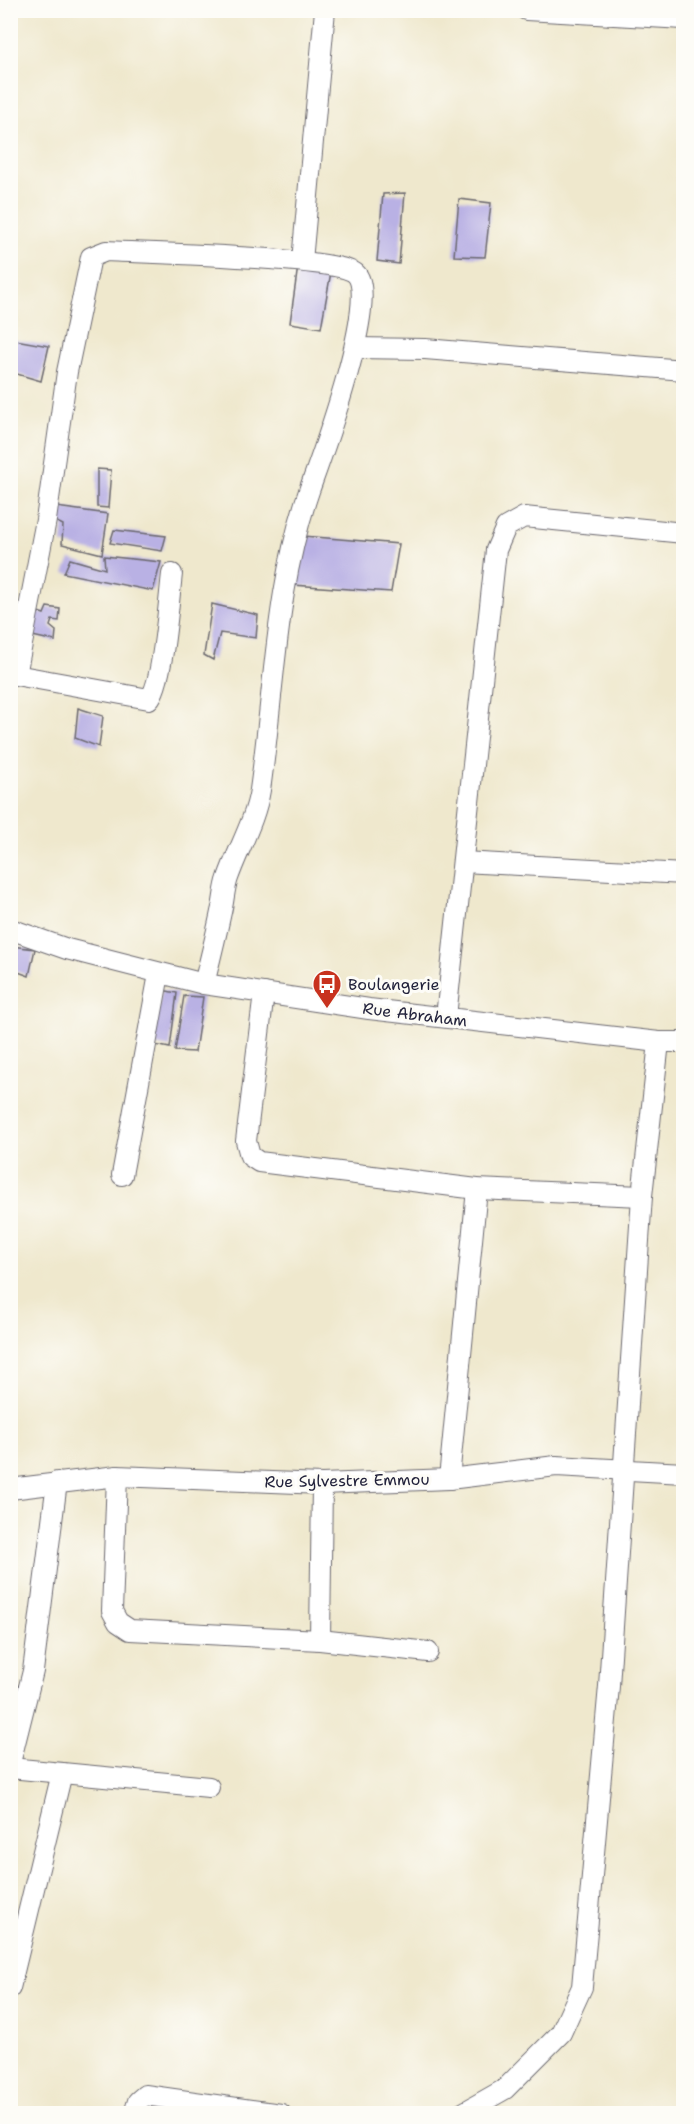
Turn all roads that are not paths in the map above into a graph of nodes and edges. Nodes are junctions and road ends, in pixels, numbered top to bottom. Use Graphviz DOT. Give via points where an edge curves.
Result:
graph roads {
  1 [pos="326,10"];
  2 [pos="526,10"];
  3 [pos="684,19"];
  4 [pos="302,261"];
  5 [pos="355,348"];
  6 [pos="684,370"];
  7 [pos="684,533"];
  8 [pos="172,574"];
  9 [pos="13,675"];
  10 [pos="463,862"];
  11 [pos="684,874"];
  12 [pos="10,929"];
  13 [pos="159,974"];
  14 [pos="204,984"];
  15 [pos="264,993"];
  16 [pos="446,1017"];
  17 [pos="658,1042"];
  18 [pos="684,1042"];
  19 [pos="122,1175"];
  20 [pos="477,1189"];
  21 [pos="642,1196"];
  22 [pos="623,1471"];
  23 [pos="684,1473"];
  24 [pos="117,1476"];
  25 [pos="449,1479"];
  26 [pos="57,1482"];
  27 [pos="322,1484"];
  28 [pos="10,1489"];
  29 [pos="320,1640"];
  30 [pos="428,1652"];
  31 [pos="10,1763"];
  32 [pos="10,1768"];
  33 [pos="62,1773"];
  34 [pos="209,1787"];
  35 [pos="10,1988"];
  36 [pos="134,2114"];
  37 [pos="281,2114"];
  38 [pos="461,2114"];
  1 -- 4 [label="street"];
  2 -- 3 [label="street"];
  4 -- 5 [label="street" via="351,270 359,276 362,286"];
  4 -- 9 [label="street" via="106,251 91,257 67,372 46,520"];
  5 -- 6 [label="street" via="425,349"];
  5 -- 14 [label="street" via="293,540 272,669 259,793 227,880"];
  7 -- 10 [label="street" via="524,517 506,527 496,550"];
  8 -- 9 [label="street" via="160,668 148,699"];
  10 -- 11 [label="street"];
  10 -- 16 [label="street"];
  12 -- 13 [label="street, Rue Abraham"];
  13 -- 14 [label="street, Rue Abraham"];
  13 -- 19 [label="street"];
  14 -- 15 [label="street, Rue Abraham"];
  15 -- 16 [label="street, Rue Abraham"];
  15 -- 20 [label="street" via="246,1141 250,1156 259,1162"];
  16 -- 17 [label="street, Rue Abraham"];
  17 -- 18 [label="street, Rue Abraham"];
  17 -- 21 [label="street"];
  20 -- 21 [label="street"];
  20 -- 25 [label="street"];
  21 -- 22 [label="street"];
  22 -- 23 [label="street, Rue Sylvestre Emmou"];
  22 -- 25 [label="street, Rue Sylvestre Emmou" via="556,1466"];
  22 -- 38 [label="street" via="609,1686 582,1987 561,2033 506,2089"];
  24 -- 26 [label="street, Rue Sylvestre Emmou"];
  24 -- 27 [label="street, Rue Sylvestre Emmou"];
  24 -- 29 [label="street" via="112,1611 118,1622 129,1630 142,1632"];
  25 -- 27 [label="street, Rue Sylvestre Emmou"];
  26 -- 28 [label="street, Rue Sylvestre Emmou"];
  26 -- 31 [label="street" via="33,1671"];
  27 -- 29 [label="street"];
  29 -- 30 [label="street"];
  32 -- 33 [label="street"];
  33 -- 34 [label="street"];
  33 -- 35 [label="street"];
  36 -- 37 [label="street" via="138,2101 145,2095"];
}
